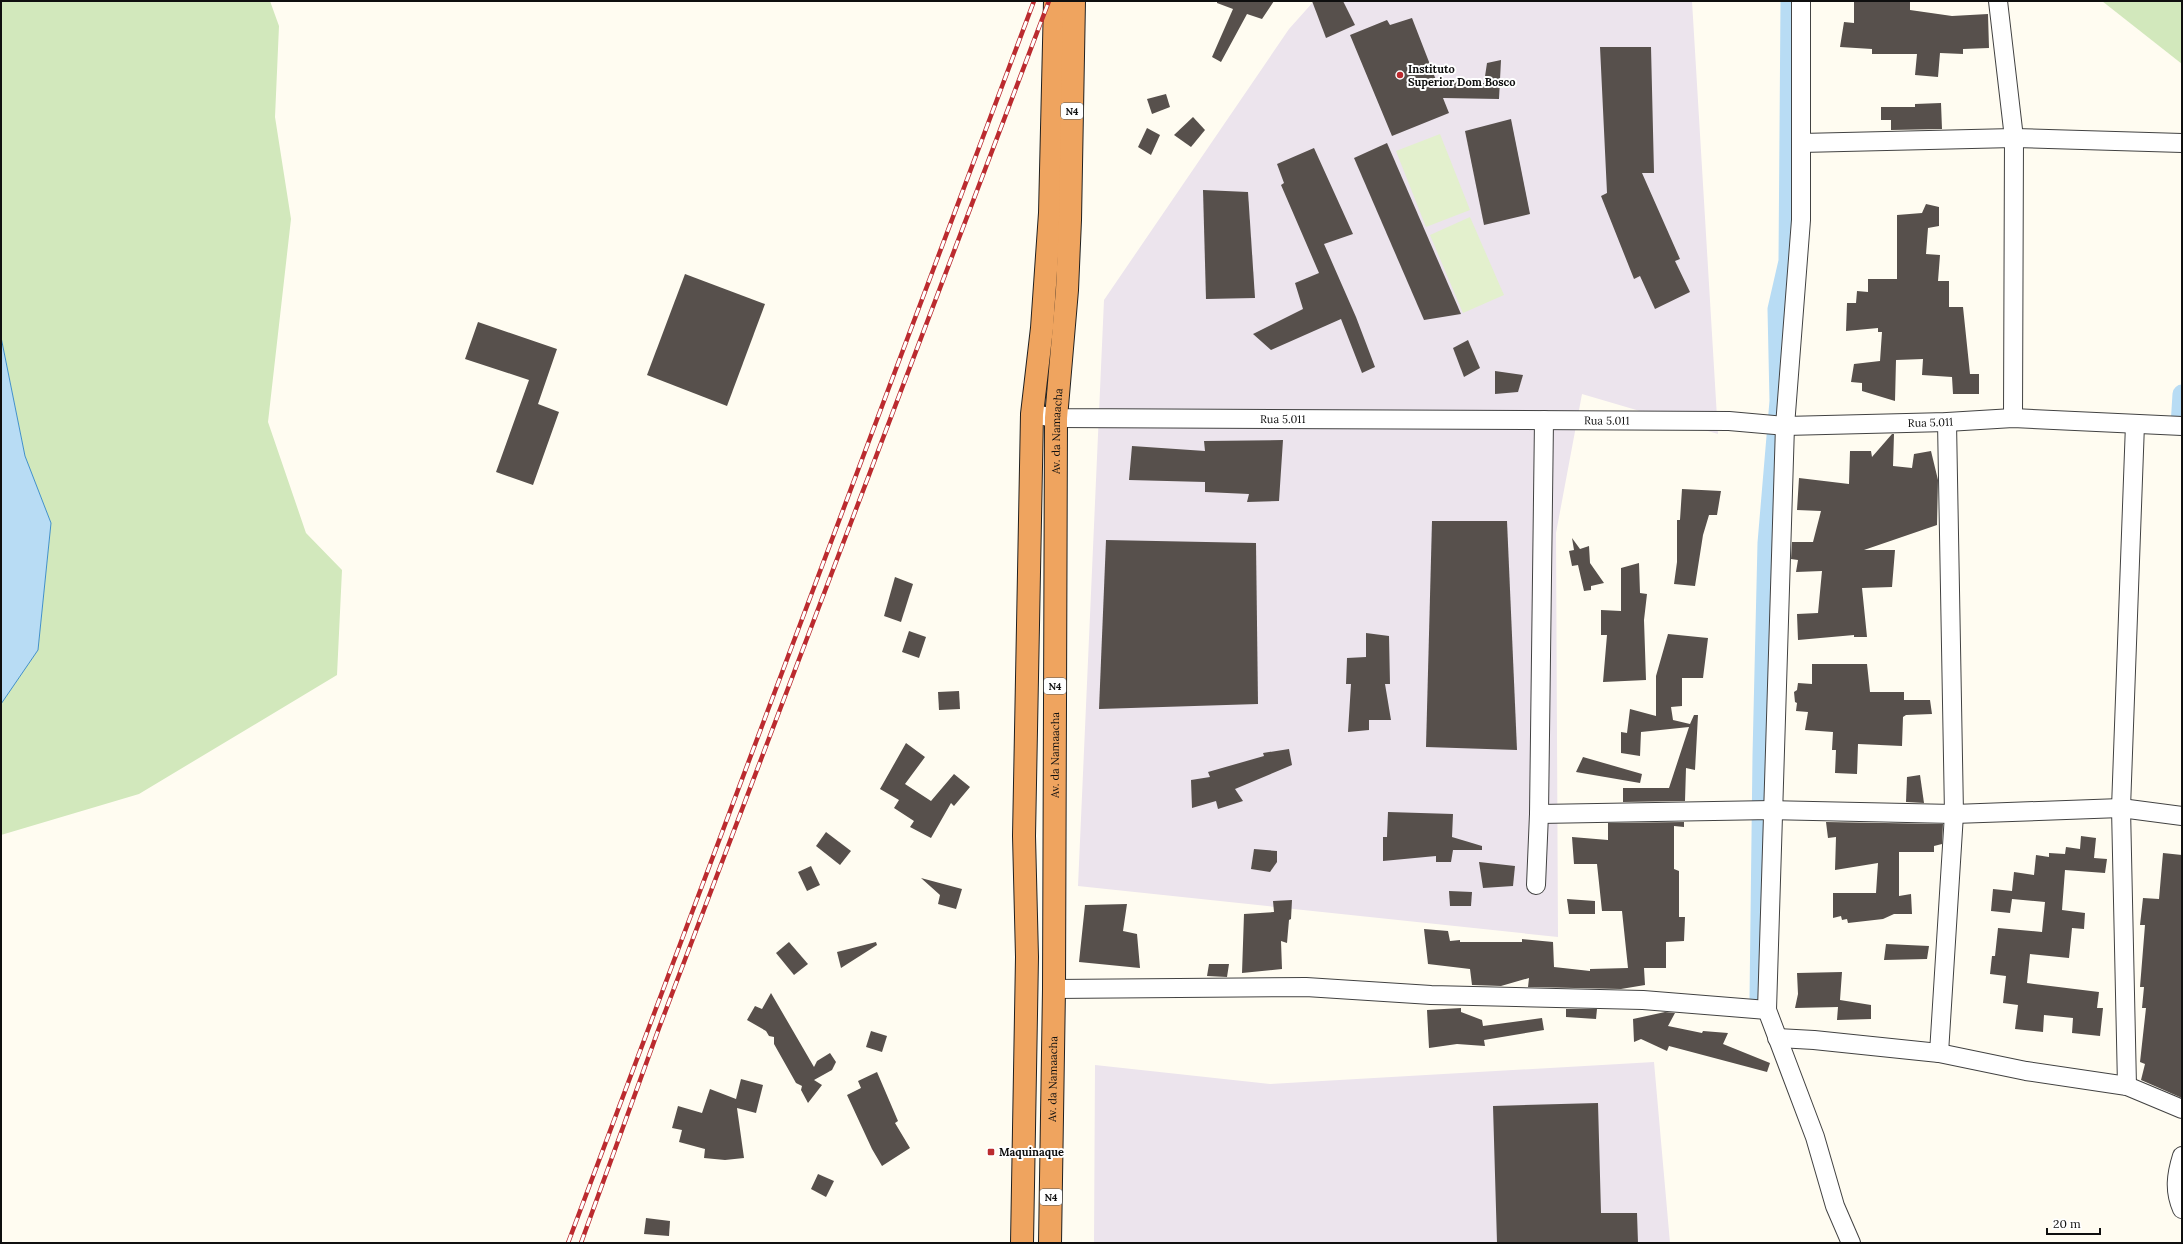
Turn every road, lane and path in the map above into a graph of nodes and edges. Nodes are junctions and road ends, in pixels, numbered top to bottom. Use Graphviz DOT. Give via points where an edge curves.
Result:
graph roads {
  1 [pos="1055,1"];
  2 [pos="1074,1"];
  3 [pos="1801,1"];
  4 [pos="1998,1"];
  5 [pos="2014,138"];
  6 [pos="1801,143"];
  7 [pos="2182,143"];
  8 [pos="1032,414"];
  9 [pos="1056,418"];
  10 [pos="2013,418"];
  11 [pos="1544,420"];
  12 [pos="1948,422"];
  13 [pos="2135,424"];
  14 [pos="1785,426"];
  15 [pos="2182,426"];
  16 [pos="2121,808"];
  17 [pos="1772,810"];
  18 [pos="1539,814"];
  19 [pos="1954,814"];
  20 [pos="2182,816"];
  21 [pos="1536,884"];
  22 [pos="1054,989"];
  23 [pos="1767,1010"];
  24 [pos="1777,1038"];
  25 [pos="1939,1053"];
  26 [pos="2127,1086"];
  27 [pos="2182,1108"];
  28 [pos="2182,1156"];
  29 [pos="2182,1209"];
  30 [pos="1022,1243"];
  31 [pos="1050,1243"];
  32 [pos="1851,1243"];
  1 -- 8 [label="highway, N4" via="1051,189 1042,328"];
  2 -- 9 [label="highway, Av. da Namaacha / N4" via="1067,290"];
  3 -- 6 [label="street"];
  4 -- 5 [label="street"];
  5 -- 6 [label="street"];
  5 -- 7 [label="street"];
  5 -- 10 [label="street"];
  6 -- 14 [label="street" via="1801,220"];
  8 -- 9 [label="street, Rua 5.011"];
  8 -- 30 [label="highway, N4" via="1024,836 1027,957"];
  9 -- 11 [label="street, Rua 5.011"];
  9 -- 22 [label="highway, Av. da Namaacha / N4"];
  10 -- 12 [label="street, Rua 5.011"];
  10 -- 13 [label="street, Rua 5.011"];
  11 -- 14 [label="street, Rua 5.011" via="1729,421"];
  11 -- 18 [label="street"];
  12 -- 14 [label="street, Rua 5.011"];
  12 -- 19 [label="street"];
  13 -- 15 [label="street, Rua 5.011"];
  13 -- 16 [label="street"];
  14 -- 17 [label="street"];
  16 -- 19 [label="street"];
  16 -- 20 [label="street"];
  16 -- 26 [label="street"];
  17 -- 18 [label="street"];
  17 -- 19 [label="street"];
  17 -- 23 [label="street"];
  18 -- 21 [label="street"];
  19 -- 25 [label="street"];
  22 -- 23 [label="street" via="1306,987 1431,995 1643,1000"];
  22 -- 31 [label="highway, Av. da Namaacha / N4"];
  23 -- 24 [label="street"];
  24 -- 25 [label="street"];
  24 -- 32 [label="street" via="1815,1137 1835,1206"];
  25 -- 26 [label="street" via="2026,1071"];
  26 -- 27 [label="street"];
  28 -- 29 [label="street" via="2176,1181 2176,1196"];
}
